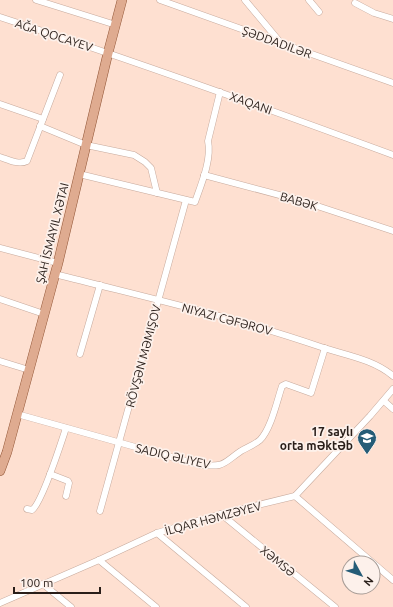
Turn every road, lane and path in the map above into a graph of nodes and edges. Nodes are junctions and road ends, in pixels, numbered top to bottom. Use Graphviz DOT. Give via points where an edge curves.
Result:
graph roads {
  1 [pos="36,0"];
  2 [pos="122,0"];
  3 [pos="160,0"];
  4 [pos="245,0"];
  5 [pos="309,0"];
  6 [pos="355,3"];
  7 [pos="319,12"];
  8 [pos="0,17"];
  9 [pos="393,19"];
  10 [pos="116,25"];
  11 [pos="280,42"];
  12 [pos="108,53"];
  13 [pos="60,75"];
  14 [pos="393,84"];
  15 [pos="220,92"];
  16 [pos="0,104"];
  17 [pos="43,119"];
  18 [pos="40,126"];
  19 [pos="86,145"];
  20 [pos="393,155"];
  21 [pos="0,156"];
  22 [pos="79,174"];
  23 [pos="204,175"];
  24 [pos="157,193"];
  25 [pos="186,200"];
  26 [pos="393,231"];
  27 [pos="0,248"];
  28 [pos="58,263"];
  29 [pos="55,274"];
  30 [pos="100,285"];
  31 [pos="0,299"];
  32 [pos="158,300"];
  33 [pos="44,314"];
  34 [pos="325,348"];
  35 [pos="80,354"];
  36 [pos="0,361"];
  37 [pos="29,370"];
  38 [pos="393,376"];
  39 [pos="393,389"];
  40 [pos="384,401"];
  41 [pos="393,408"];
  42 [pos="17,414"];
  43 [pos="66,428"];
  44 [pos="119,444"];
  45 [pos="0,471"];
  46 [pos="50,474"];
  47 [pos="66,496"];
  48 [pos="295,496"];
  49 [pos="27,509"];
  50 [pos="100,511"];
  51 [pos="220,514"];
  52 [pos="157,533"];
  53 [pos="99,560"];
  54 [pos="393,580"];
  55 [pos="43,584"];
  56 [pos="0,603"];
  57 [pos="70,607"];
  58 [pos="156,607"];
  59 [pos="246,607"];
  60 [pos="334,607"];
  1 -- 10 [label="street"];
  2 -- 10 [label="main road"];
  3 -- 11 [label="street, ŞƏDDADILƏR"];
  4 -- 11 [label="street"];
  5 -- 7 [label="street"];
  6 -- 9 [label="street"];
  8 -- 12 [label="street, AĞA QOCAYEV"];
  10 -- 12 [label="main road"];
  11 -- 14 [label="street, ŞƏDDADILƏR"];
  12 -- 15 [label="street, XAQANI"];
  12 -- 19 [label="main road"];
  13 -- 17 [label="street"];
  15 -- 20 [label="street, XAQANI"];
  15 -- 23 [label="street" via="208,141 210,149"];
  16 -- 17 [label="street"];
  17 -- 18 [label="street"];
  18 -- 19 [label="street"];
  18 -- 21 [label="street" via="27,161 18,163"];
  19 -- 22 [label="main road"];
  19 -- 24 [label="street" via="134,155 145,162 151,168"];
  22 -- 24 [label="street"];
  22 -- 28 [label="main road"];
  23 -- 25 [label="street" via="195,202"];
  23 -- 26 [label="street, BABƏK" via="302,201"];
  24 -- 25 [label="street"];
  25 -- 32 [label="street, RÖVŞƏN MƏMIŞOV"];
  27 -- 28 [label="street"];
  28 -- 29 [label="main road"];
  29 -- 30 [label="street, NIYAZI CƏFƏROV"];
  29 -- 33 [label="main road"];
  30 -- 32 [label="street, NIYAZI CƏFƏROV"];
  30 -- 35 [label="street"];
  31 -- 33 [label="street"];
  32 -- 34 [label="street, NIYAZI CƏFƏROV" via="257,326"];
  32 -- 44 [label="street, RÖVŞƏN MƏMIŞOV"];
  33 -- 37 [label="main road"];
  34 -- 38 [label="street, NIYAZI CƏFƏROV" via="383,368"];
  34 -- 44 [label="street" via="311,393 286,384 282,386 261,439 242,450 226,464 200,465"];
  36 -- 37 [label="street"];
  37 -- 42 [label="main road"];
  39 -- 40 [label="street"];
  40 -- 41 [label="street"];
  40 -- 48 [label="street"];
  42 -- 43 [label="street"];
  42 -- 45 [label="main road"];
  43 -- 44 [label="street"];
  43 -- 46 [label="street"];
  44 -- 50 [label="street, RÖVŞƏN MƏMIŞOV"];
  46 -- 47 [label="street" via="70,483"];
  46 -- 49 [label="street" via="35,508 30,511"];
  48 -- 51 [label="street, İLQAR HƏMZƏYEV"];
  48 -- 54 [label="street"];
  51 -- 52 [label="street, İLQAR HƏMZƏYEV"];
  51 -- 60 [label="street, XƏMSƏ"];
  52 -- 53 [label="street, İLQAR HƏMZƏYEV"];
  52 -- 59 [label="street"];
  53 -- 55 [label="street, İLQAR HƏMZƏYEV"];
  53 -- 58 [label="street"];
  55 -- 56 [label="street, İLQAR HƏMZƏYEV"];
  55 -- 57 [label="street"];
}
